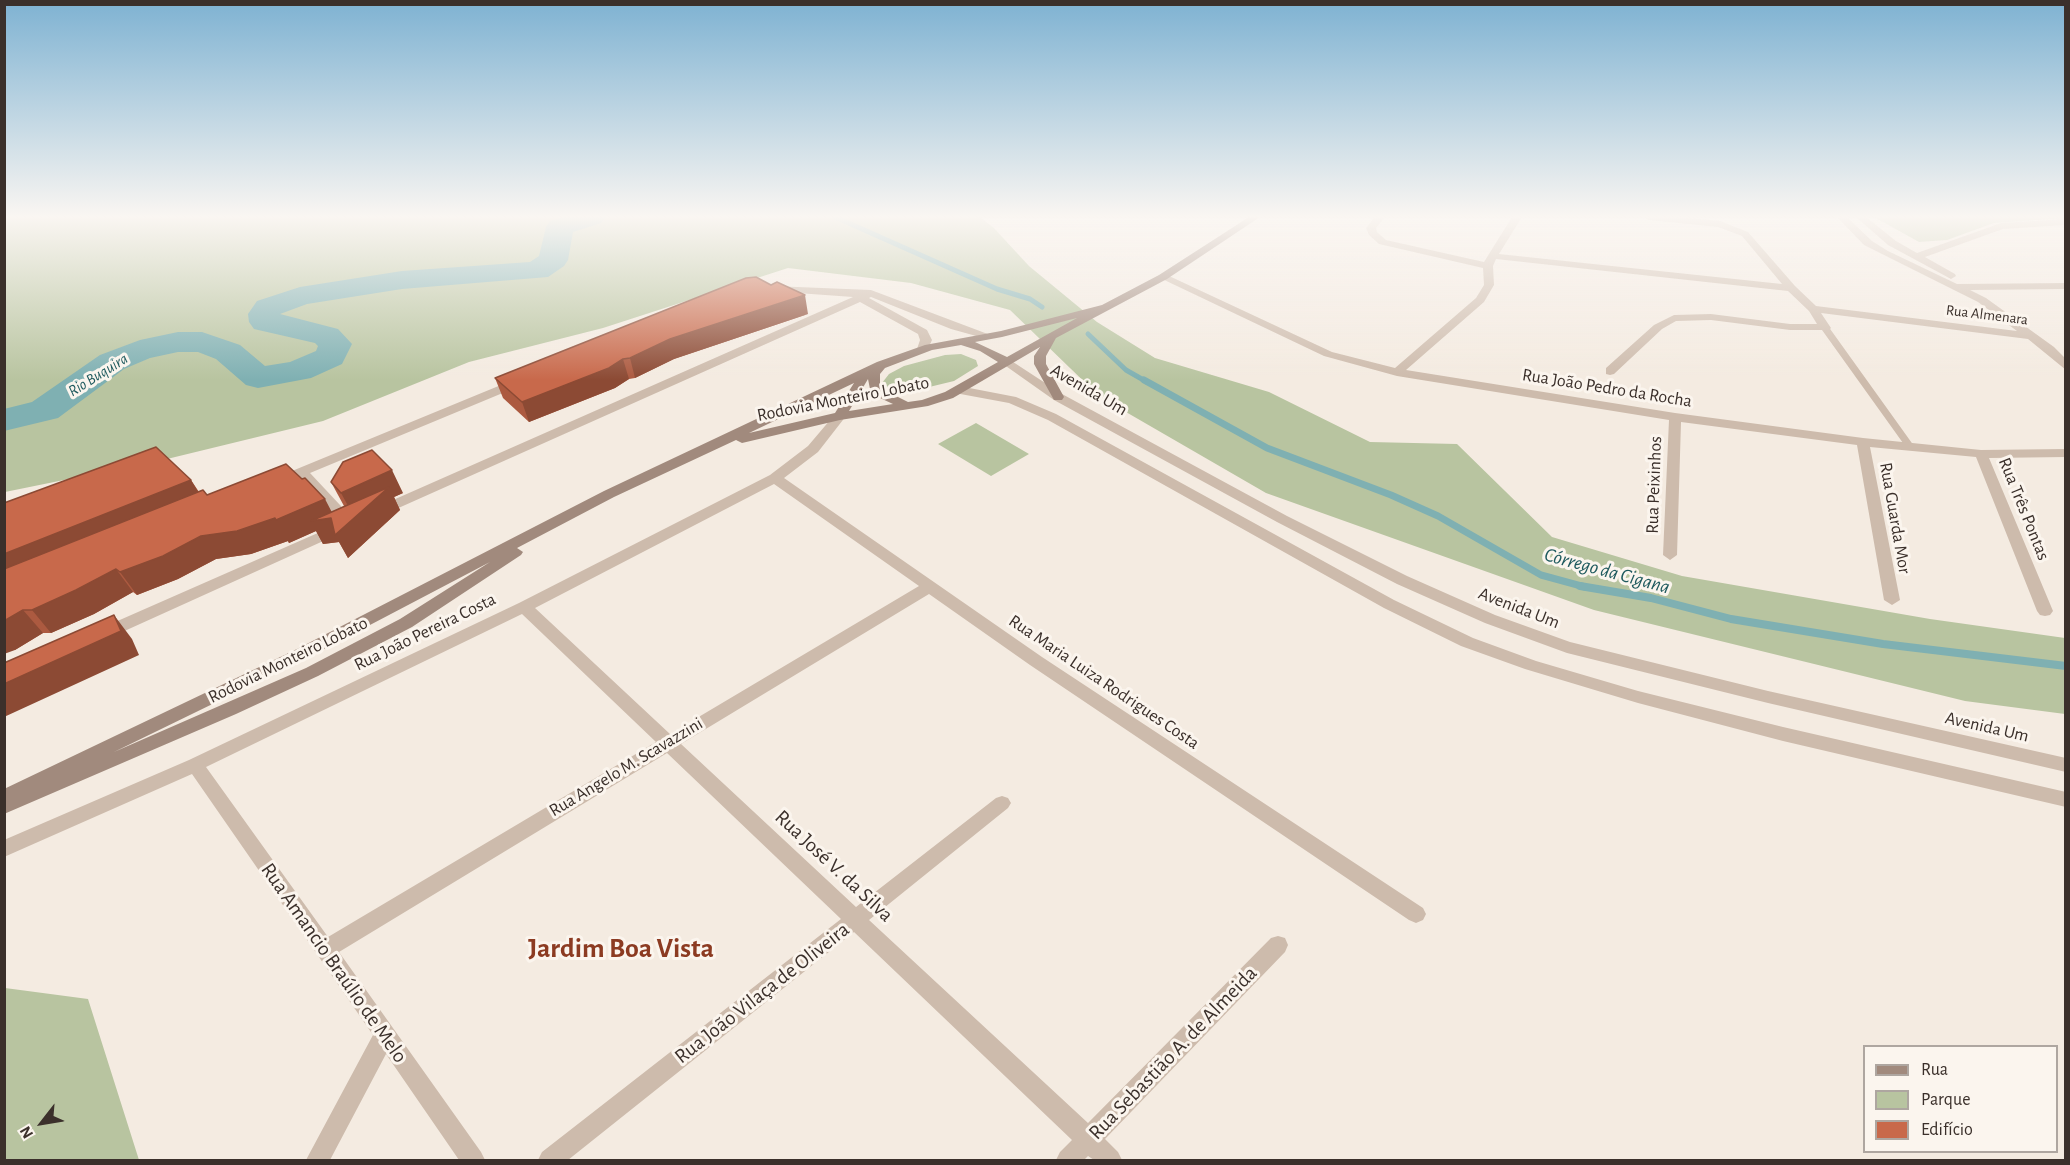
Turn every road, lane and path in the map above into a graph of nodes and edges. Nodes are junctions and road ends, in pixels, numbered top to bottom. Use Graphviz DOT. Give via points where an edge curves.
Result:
graph roads {
  1 [pos="1171,271"];
  2 [pos="1490,271"];
  3 [pos="1606,271"];
  4 [pos="1777,271"];
  5 [pos="1920,271"];
  6 [pos="1943,271"];
  7 [pos="1162,277"];
  8 [pos="2066,285"];
  9 [pos="1973,286"];
  10 [pos="1791,288"];
  11 [pos="1953,288"];
  12 [pos="758,290"];
  13 [pos="860,294"];
  14 [pos="1982,300"];
  15 [pos="1102,308"];
  16 [pos="1813,309"];
  17 [pos="1825,328"];
  18 [pos="1053,335"];
  19 [pos="987,336"];
  20 [pos="2034,336"];
  21 [pos="960,340"];
  22 [pos="923,349"];
  23 [pos="1007,362"];
  24 [pos="2064,363"];
  25 [pos="881,365"];
  26 [pos="867,371"];
  27 [pos="1611,371"];
  28 [pos="1397,372"];
  29 [pos="530,377"];
  30 [pos="959,390"];
  31 [pos="1058,397"];
  32 [pos="907,406"];
  33 [pos="840,416"];
  34 [pos="1675,417"];
  35 [pos="1863,442"];
  36 [pos="713,446"];
  37 [pos="1911,448"];
  38 [pos="2066,453"];
  39 [pos="1981,454"];
  40 [pos="302,472"];
  41 [pos="775,478"];
  42 [pos="269,485"];
  43 [pos="571,515"];
  44 [pos="360,519"];
  45 [pos="1670,555"];
  46 [pos="929,587"];
  47 [pos="1892,600"];
  48 [pos="524,607"];
  49 [pos="2045,611"];
  50 [pos="91,639"];
  51 [pos="667,742"];
  52 [pos="195,765"];
  53 [pos="2066,765"];
  54 [pos="4,798"];
  55 [pos="2066,800"];
  56 [pos="1002,803"];
  57 [pos="4,807"];
  58 [pos="4,849"];
  59 [pos="1416,914"];
  60 [pos="856,919"];
  61 [pos="1278,945"];
  62 [pos="324,950"];
  63 [pos="385,1034"];
  64 [pos="1088,1140"];
  65 [pos="318,1161"];
  66 [pos="473,1161"];
  67 [pos="550,1161"];
  68 [pos="1068,1161"];
  69 [pos="1110,1161"];
  1 -- 7 [label="main road, Rodovia Monteiro Lobato"];
  2 -- 28 [label="street" via="1489,285 1480,300"];
  3 -- 10 [label="street"];
  4 -- 10 [label="street"];
  5 -- 11 [label="street"];
  6 -- 9 [label="street"];
  7 -- 15 [label="main road, Rodovia Monteiro Lobato"];
  7 -- 28 [label="street, Rua João Pedro da Rocha" via="1328,354"];
  8 -- 9 [label="street"];
  9 -- 11 [label="street"];
  9 -- 14 [label="street"];
  10 -- 16 [label="street"];
  11 -- 14 [label="street"];
  12 -- 13 [label="street"];
  13 -- 19 [label="street" via="890,299"];
  13 -- 22 [label="street" via="923,332"];
  13 -- 44 [label="street"];
  14 -- 20 [label="street"];
  15 -- 18 [label="main road, Rodovia Monteiro Lobato"];
  15 -- 19 [label="main road, Rodovia Monteiro Lobato"];
  16 -- 17 [label="street"];
  16 -- 20 [label="street, Rua Almenara"];
  17 -- 27 [label="street" via="1711,317 1674,318 1658,327"];
  17 -- 37 [label="lane"];
  18 -- 23 [label="main road, Rodovia Monteiro Lobato"];
  18 -- 31 [label="main road" via="1040,356 1040,364"];
  19 -- 21 [label="main road, Rodovia Monteiro Lobato"];
  20 -- 24 [label="street"];
  21 -- 22 [label="main road, Rodovia Monteiro Lobato"];
  21 -- 23 [label="main road"];
  22 -- 25 [label="main road, Rodovia Monteiro Lobato"];
  23 -- 30 [label="main road, Rodovia Monteiro Lobato"];
  23 -- 31 [label="street, Avenida Um"];
  25 -- 26 [label="main road, Rodovia Monteiro Lobato"];
  25 -- 32 [label="main road" via="874,374 874,386"];
  26 -- 33 [label="main road"];
  26 -- 36 [label="main road, Rodovia Monteiro Lobato"];
  28 -- 34 [label="street, Rua João Pedro da Rocha"];
  29 -- 40 [label="street"];
  30 -- 32 [label="main road, Rodovia Monteiro Lobato" via="938,400"];
  30 -- 55 [label="street" via="1012,400 1052,417 1389,604 1467,642 1638,697"];
  31 -- 53 [label="street, Avenida Um" via="1282,519 1490,620 1567,647 1768,698"];
  32 -- 33 [label="main road, Rodovia Monteiro Lobato"];
  33 -- 36 [label="main road, Rodovia Monteiro Lobato"];
  33 -- 41 [label="street, Rua João Pereira Costa" via="813,449"];
  34 -- 35 [label="street, Rua João Pedro da Rocha"];
  34 -- 45 [label="street, Rua Peixinhos"];
  35 -- 37 [label="street, Rua João Pedro da Rocha"];
  35 -- 47 [label="street, Rua Guarda Mor"];
  36 -- 43 [label="main road, Rodovia Monteiro Lobato"];
  37 -- 39 [label="street, Rua João Pedro da Rocha"];
  38 -- 39 [label="street, Rua João Pedro da Rocha"];
  39 -- 49 [label="street, Rua Três Pontas"];
  40 -- 42 [label="street"];
  40 -- 44 [label="street"];
  41 -- 46 [label="street, Rua Maria Luiza Rodrigues Costa"];
  41 -- 48 [label="street, Rua João Pereira Costa"];
  43 -- 54 [label="main road, Rodovia Monteiro Lobato" via="303,653"];
  43 -- 57 [label="main road, Rodovia Monteiro Lobato" via="464,588 357,649 230,710"];
  44 -- 50 [label="street"];
  46 -- 51 [label="street, Rua Angelo M. Scavazzini"];
  46 -- 59 [label="street, Rua Maria Luiza Rodrigues Costa"];
  48 -- 51 [label="street, Rua José V. da Silva"];
  48 -- 52 [label="street, Rua João Pereira Costa"];
  51 -- 60 [label="street, Rua José V. da Silva"];
  51 -- 62 [label="street, Rua Angelo M. Scavazzini"];
  52 -- 58 [label="street, Rua João Pereira Costa"];
  52 -- 62 [label="street, Rua Amancio Braúlio de Melo"];
  56 -- 60 [label="street, Rua João Vilaça de Oliveira"];
  60 -- 64 [label="street, Rua José V. da Silva"];
  60 -- 67 [label="street, Rua João Vilaça de Oliveira"];
  61 -- 64 [label="street, Rua Sebastião A. de Almeida"];
  62 -- 63 [label="street, Rua Amancio Braúlio de Melo"];
  63 -- 65 [label="street"];
  63 -- 66 [label="street, Rua Amancio Braúlio de Melo"];
  64 -- 68 [label="street, Rua Sebastião A. de Almeida"];
  64 -- 69 [label="street, Rua José V. da Silva"];
}
